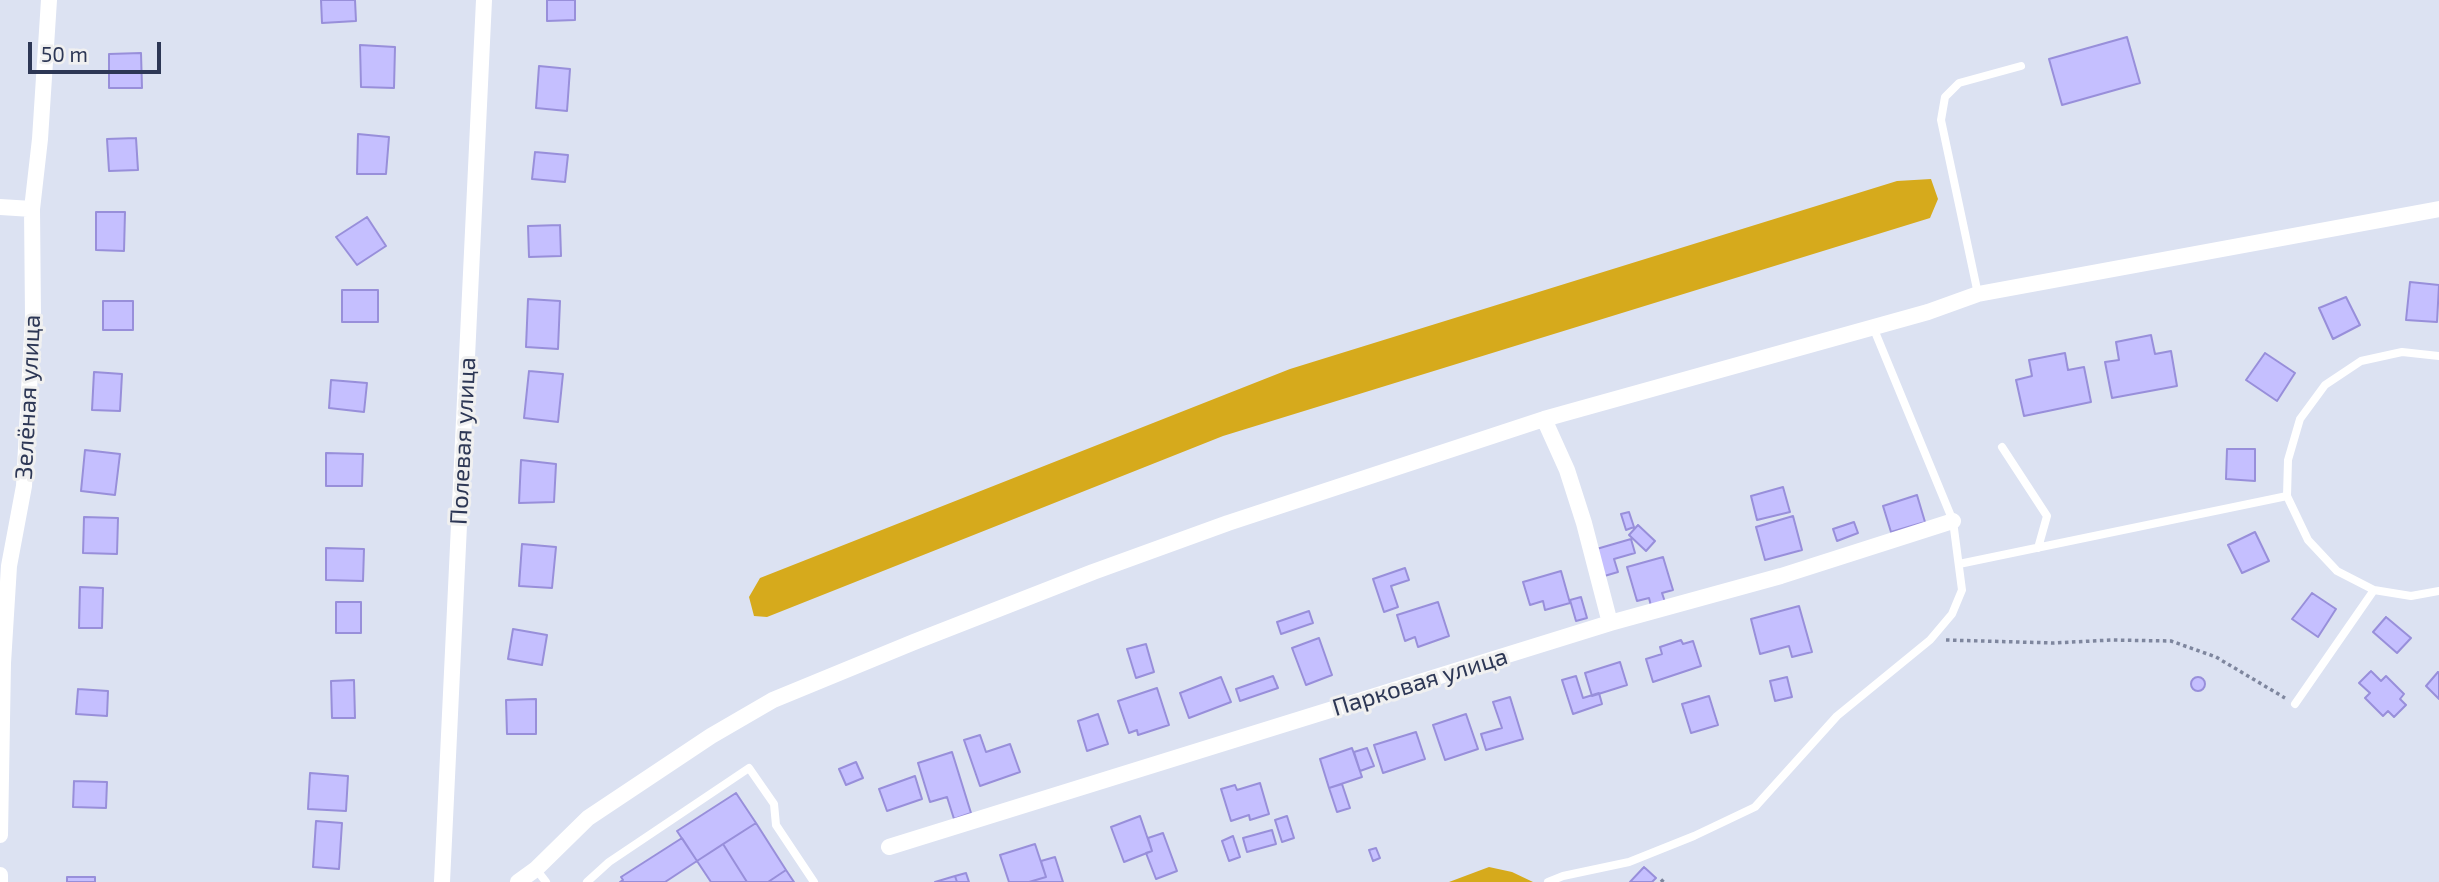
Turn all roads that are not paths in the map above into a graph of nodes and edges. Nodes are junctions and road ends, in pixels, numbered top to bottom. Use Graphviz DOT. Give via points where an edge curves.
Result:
graph roads {
  1 [pos="48,0"];
  2 [pos="484,0"];
  3 [pos="2021,66"];
  4 [pos="0,207"];
  5 [pos="32,209"];
  6 [pos="2439,209"];
  7 [pos="1978,294"];
  8 [pos="1873,327"];
  9 [pos="2439,356"];
  10 [pos="1544,419"];
  11 [pos="2002,447"];
  12 [pos="2287,496"];
  13 [pos="1953,521"];
  14 [pos="2038,548"];
  15 [pos="1959,565"];
  16 [pos="2374,590"];
  17 [pos="2439,591"];
  18 [pos="1610,623"];
  19 [pos="2295,704"];
  20 [pos="0,835"];
  21 [pos="889,847"];
  22 [pos="0,875"];
  23 [pos="541,875"];
  24 [pos="0,882"];
  25 [pos="442,882"];
  26 [pos="518,882"];
  27 [pos="587,882"];
  28 [pos="814,882"];
  29 [pos="1548,882"];
  1 -- 5 [label="street, Зелёная улица"];
  2 -- 25 [label="street, Полевая улица"];
  3 -- 7 [label="lane" via="1959,82 1945,97 1941,120"];
  4 -- 5 [label="street"];
  5 -- 20 [label="street, Зелёная улица" via="33,316 24,486 9,566"];
  6 -- 7 [label="street"];
  7 -- 8 [label="street"];
  8 -- 10 [label="street"];
  8 -- 13 [label="lane"];
  9 -- 12 [label="lane" via="2402,352 2361,361 2325,385 2300,419 2288,460"];
  10 -- 18 [label="street" via="1567,470"];
  10 -- 23 [label="street" via="1105,568 773,700 587,818"];
  11 -- 14 [label="lane" via="2047,516"];
  12 -- 14 [label="lane"];
  12 -- 16 [label="lane" via="2308,540 2337,571"];
  13 -- 15 [label="lane"];
  13 -- 18 [label="street, Парковая улица" via="1781,576"];
  14 -- 15 [label="lane"];
  15 -- 29 [label="lane" via="1962,590 1952,614 1930,640 1837,716 1755,807 1629,862"];
  16 -- 17 [label="lane" via="2411,596"];
  16 -- 19 [label="lane"];
  18 -- 21 [label="street, Парковая улица"];
  22 -- 24 [label="street"];
  23 -- 26 [label="street"];
  27 -- 28 [label="lane" via="609,862 749,768 774,804 776,825"];
}
